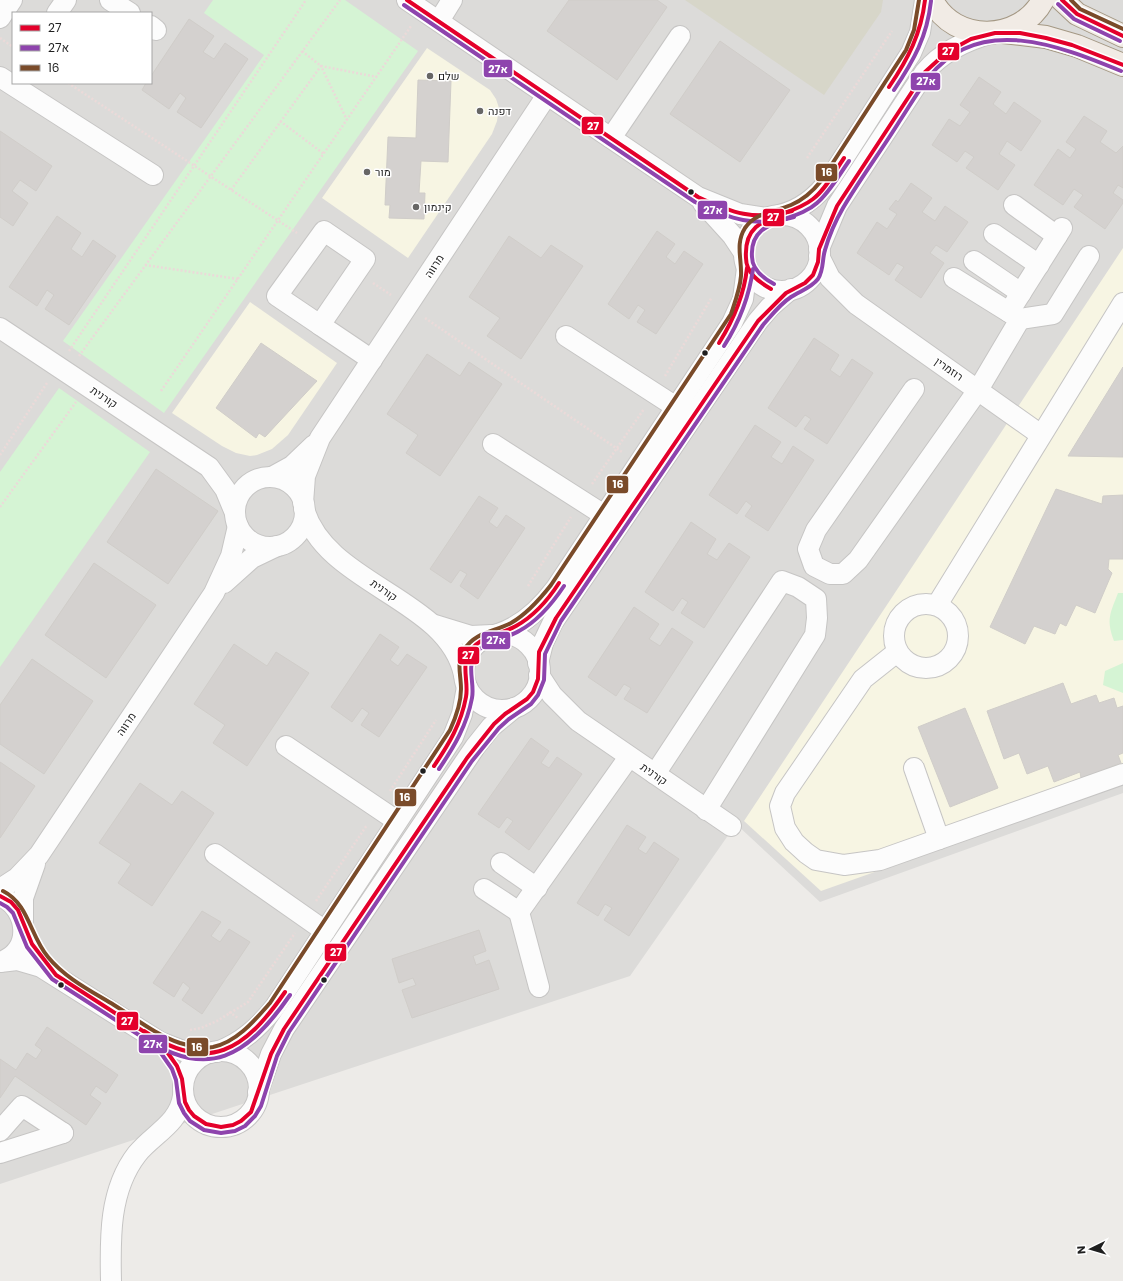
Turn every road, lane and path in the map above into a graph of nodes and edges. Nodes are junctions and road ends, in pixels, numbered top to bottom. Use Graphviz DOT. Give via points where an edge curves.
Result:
graph roads {
  1 [pos="12,0"];
  2 [pos="66,0"];
  3 [pos="110,0"];
  4 [pos="306,0"];
  5 [pos="340,0"];
  6 [pos="452,0"];
  7 [pos="925,0"];
  8 [pos="932,0"];
  9 [pos="1043,0"];
  10 [pos="1062,0"];
  11 [pos="415,5"];
  12 [pos="58,12"];
  13 [pos="128,12"];
  14 [pos="0,18"];
  15 [pos="439,21"];
  16 [pos="892,31"];
  17 [pos="998,32"];
  18 [pos="680,36"];
  19 [pos="1123,36"];
  20 [pos="0,38"];
  21 [pos="12,45"];
  22 [pos="302,51"];
  23 [pos="1123,65"];
  24 [pos="321,66"];
  25 [pos="0,76"];
  26 [pos="377,77"];
  27 [pos="12,84"];
  28 [pos="12,84"];
  29 [pos="70,84"];
  30 [pos="547,95"];
  31 [pos="280,121"];
  32 [pos="347,121"];
  33 [pos="611,138"];
  34 [pos="324,154"];
  35 [pos="808,158"];
  36 [pos="194,166"];
  37 [pos="153,174"];
  38 [pos="210,176"];
  39 [pos="230,190"];
  40 [pos="698,197"];
  41 [pos="1014,205"];
  42 [pos="773,217"];
  43 [pos="278,221"];
  44 [pos="994,234"];
  45 [pos="314,244"];
  46 [pos="819,252"];
  47 [pos="1090,256"];
  48 [pos="746,260"];
  49 [pos="974,261"];
  50 [pos="145,265"];
  51 [pos="1039,265"];
  52 [pos="356,272"];
  53 [pos="954,278"];
  54 [pos="238,279"];
  55 [pos="794,288"];
  56 [pos="1021,293"];
  57 [pos="712,297"];
  58 [pos="1123,303"];
  59 [pos="856,304"];
  60 [pos="408,306"];
  61 [pos="1014,315"];
  62 [pos="320,325"];
  63 [pos="0,328"];
  64 [pos="566,336"];
  65 [pos="372,360"];
  66 [pos="63,369"];
  67 [pos="87,386"];
  68 [pos="914,389"];
  69 [pos="978,390"];
  70 [pos="161,391"];
  71 [pos="654,394"];
  72 [pos="676,407"];
  73 [pos="1042,435"];
  74 [pos="320,438"];
  75 [pos="492,444"];
  76 [pos="617,448"];
  77 [pos="0,455"];
  78 [pos="638,463"];
  79 [pos="209,467"];
  80 [pos="267,477"];
  81 [pos="581,500"];
  82 [pos="0,506"];
  83 [pos="304,506"];
  84 [pos="604,515"];
  85 [pos="236,519"];
  86 [pos="281,545"];
  87 [pos="336,556"];
  88 [pos="528,586"];
  89 [pos="214,593"];
  90 [pos="937,605"];
  91 [pos="433,625"];
  92 [pos="495,635"];
  93 [pos="898,652"];
  94 [pos="539,669"];
  95 [pos="466,681"];
  96 [pos="516,707"];
  97 [pos="441,713"];
  98 [pos="578,721"];
  99 [pos="286,746"];
  100 [pos="629,757"];
  101 [pos="914,768"];
  102 [pos="655,774"];
  103 [pos="1123,774"];
  104 [pos="378,808"];
  105 [pos="706,810"];
  106 [pos="397,821"];
  107 [pos="731,826"];
  108 [pos="939,839"];
  109 [pos="215,854"];
  110 [pos="39,855"];
  111 [pos="501,863"];
  112 [pos="537,888"];
  113 [pos="0,890"];
  114 [pos="484,890"];
  115 [pos="0,896"];
  116 [pos="519,912"];
  117 [pos="305,917"];
  118 [pos="23,923"];
  119 [pos="325,931"];
  120 [pos="0,962"];
  121 [pos="56,975"];
  122 [pos="539,987"];
  123 [pos="167,1045"];
  124 [pos="214,1052"];
  125 [pos="183,1091"];
  126 [pos="258,1092"];
  127 [pos="212,1126"];
  128 [pos="0,1131"];
  129 [pos="162,1131"];
  130 [pos="0,1153"];
  131 [pos="111,1281"];
  1 -- 14 [label="street"];
  2 -- 12 [label="street"];
  3 -- 13 [label="street"];
  4 -- 36 [label="path"];
  5 -- 22 [label="path"];
  6 -- 15 [label="street"];
  7 -- 42 [label="street" via="920,32 911,53 830,179 808,202 792,212"];
  8 -- 17 [label="main road" via="939,12 955,24 973,32"];
  9 -- 17 [label="main road" via="1029,18 1012,28"];
  10 -- 19 [label="main road" via="1077,14"];
  11 -- 15 [label="street"];
  11 -- 26 [label="path"];
  15 -- 30 [label="street"];
  16 -- 35 [label="path"];
  17 -- 23 [label="main road" via="1046,37 1077,46"];
  17 -- 46 [label="street" via="956,46 936,60 925,72 837,206"];
  18 -- 33 [label="street"];
  20 -- 21 [label="path"];
  22 -- 24 [label="path"];
  22 -- 38 [label="path"];
  24 -- 26 [label="path"];
  24 -- 31 [label="path"];
  24 -- 32 [label="path"];
  25 -- 28 [label="street"];
  26 -- 32 [label="path"];
  27 -- 37 [label="street"];
  29 -- 36 [label="path"];
  30 -- 33 [label="street"];
  30 -- 60 [label="street, מרווה"];
  31 -- 34 [label="path"];
  31 -- 39 [label="path"];
  32 -- 34 [label="path"];
  33 -- 40 [label="street"];
  34 -- 43 [label="path"];
  36 -- 38 [label="path"];
  36 -- 66 [label="path"];
  38 -- 39 [label="path"];
  38 -- 50 [label="path"];
  39 -- 43 [label="path"];
  40 -- 42 [label="street" via="740,214"];
  40 -- 48 [label="street" via="723,224"];
  41 -- 51 [label="street" via="1060,232"];
  42 -- 46 [label="street" via="793,217 806,224 815,235"];
  42 -- 48 [label="street" via="751,231 747,239"];
  43 -- 45 [label="path"];
  43 -- 54 [label="path"];
  44 -- 51 [label="street"];
  45 -- 52 [label="street" via="324,231 365,259"];
  45 -- 62 [label="street" via="277,296"];
  46 -- 55 [label="street" via="812,275 805,283"];
  46 -- 59 [label="street, רוזמרין" via="830,278"];
  47 -- 61 [label="street" via="1053,314"];
  48 -- 55 [label="street" via="754,278 762,285 776,290"];
  48 -- 72 [label="street" via="744,293 736,317"];
  49 -- 56 [label="street"];
  50 -- 54 [label="path"];
  50 -- 66 [label="path"];
  51 -- 56 [label="street"];
  52 -- 60 [label="path"];
  52 -- 62 [label="street"];
  53 -- 61 [label="street"];
  54 -- 70 [label="path"];
  55 -- 59 [label="street, רוזמרין" via="822,289"];
  55 -- 94 [label="street" via="770,307 754,326 553,622 543,643"];
  56 -- 61 [label="street"];
  57 -- 71 [label="path"];
  58 -- 73 [label="street"];
  59 -- 69 [label="street, רוזמרין"];
  60 -- 65 [label="street, מרווה"];
  60 -- 76 [label="path"];
  61 -- 69 [label="street"];
  62 -- 65 [label="street"];
  63 -- 66 [label="street, קורנית"];
  64 -- 71 [label="street"];
  65 -- 74 [label="street, מרווה"];
  66 -- 67 [label="street, קורנית"];
  66 -- 77 [label="path"];
  67 -- 79 [label="street, קורנית"];
  67 -- 82 [label="path"];
  68 -- 69 [label="street" via="816,530 808,549 814,566 830,574 843,574 858,560"];
  69 -- 73 [label="street, רוזמרין"];
  71 -- 72 [label="street"];
  71 -- 76 [label="path"];
  72 -- 78 [label="street"];
  73 -- 90 [label="street"];
  74 -- 80 [label="street, מרווה" via="292,466"];
  74 -- 83 [label="street, מרווה" via="305,476"];
  75 -- 81 [label="street"];
  76 -- 78 [label="path"];
  76 -- 81 [label="path"];
  78 -- 84 [label="street"];
  79 -- 80 [label="street, קורנית" via="240,476"];
  79 -- 85 [label="street, קורנית" via="225,489"];
  80 -- 83 [label="street" via="283,480 292,485 299,493"];
  80 -- 85 [label="street" via="256,480 243,490 237,499"];
  81 -- 84 [label="street"];
  81 -- 88 [label="path"];
  83 -- 86 [label="street" via="304,520 299,530"];
  83 -- 87 [label="street, קורנית" via="311,528"];
  84 -- 92 [label="street" via="544,603 520,624"];
  85 -- 86 [label="street" via="247,539 267,547"];
  85 -- 89 [label="street, מרווה" via="231,556"];
  86 -- 87 [label="street, קורנית" via="304,546"];
  86 -- 89 [label="street, מרווה" via="246,562"];
  87 -- 91 [label="street, קורנית"];
  89 -- 110 [label="street, מרווה"];
  90 -- 93 [label="street" via="917,604 901,614 893,633"];
  90 -- 93 [label="street" via="953,618 957,628 956,648 950,657 943,664 923,668 912,666"];
  91 -- 92 [label="street, קורנית" via="471,636"];
  91 -- 95 [label="street, קורנית" via="462,663"];
  92 -- 94 [label="street" via="510,635 521,640 533,652"];
  92 -- 95 [label="street" via="482,640 473,648 467,658"];
  93 -- 108 [label="street" via="863,679 785,793 780,806 781,816 794,842 816,860 828,863 844,865 880,860"];
  94 -- 96 [label="street" via="537,686 531,695"];
  94 -- 98 [label="street, קורנית" via="552,695"];
  95 -- 96 [label="street" via="473,696 486,706 497,710"];
  95 -- 106 [label="street" via="462,714 455,733"];
  96 -- 98 [label="street, קורנית" via="540,707"];
  96 -- 126 [label="street" via="491,727 474,746 284,1029 271,1054"];
  97 -- 104 [label="path"];
  98 -- 100 [label="street, קורנית"];
  99 -- 104 [label="street"];
  100 -- 102 [label="street, קורנית"];
  100 -- 112 [label="street"];
  101 -- 108 [label="street"];
  102 -- 105 [label="street, קורנית"];
  102 -- 105 [label="street" via="782,581 798,586 816,600 815,635"];
  103 -- 108 [label="street"];
  104 -- 106 [label="street"];
  104 -- 117 [label="path"];
  105 -- 107 [label="street, קורנית"];
  106 -- 119 [label="street"];
  109 -- 117 [label="street"];
  110 -- 113 [label="street, מרווה" via="17,878"];
  110 -- 118 [label="street, מרווה" via="24,892"];
  111 -- 112 [label="street"];
  112 -- 116 [label="street"];
  114 -- 116 [label="street"];
  115 -- 118 [label="street" via="13,904"];
  116 -- 122 [label="street"];
  117 -- 119 [label="street"];
  117 -- 123 [label="path" via="248,1002 206,1026 185,1031"];
  118 -- 120 [label="street" via="23,937 19,947 8,959"];
  118 -- 121 [label="street" via="34,949"];
  119 -- 124 [label="street" via="265,1019 238,1042"];
  120 -- 121 [label="street" via="27,962"];
  121 -- 123 [label="street"];
  123 -- 124 [label="street" via="191,1053"];
  123 -- 125 [label="street" via="177,1066"];
  124 -- 125 [label="street" via="192,1065 186,1075"];
  124 -- 126 [label="street" via="235,1054 249,1064 256,1078"];
  125 -- 127 [label="street" via="189,1110 194,1116"];
  125 -- 129 [label="street" via="176,1115"];
  126 -- 127 [label="street" via="253,1109 243,1120 227,1127"];
  127 -- 129 [label="street" via="189,1125"];
  128 -- 130 [label="street" via="22,1106 63,1133"];
  129 -- 131 [label="street" via="138,1153 119,1188 114,1212"];
}
